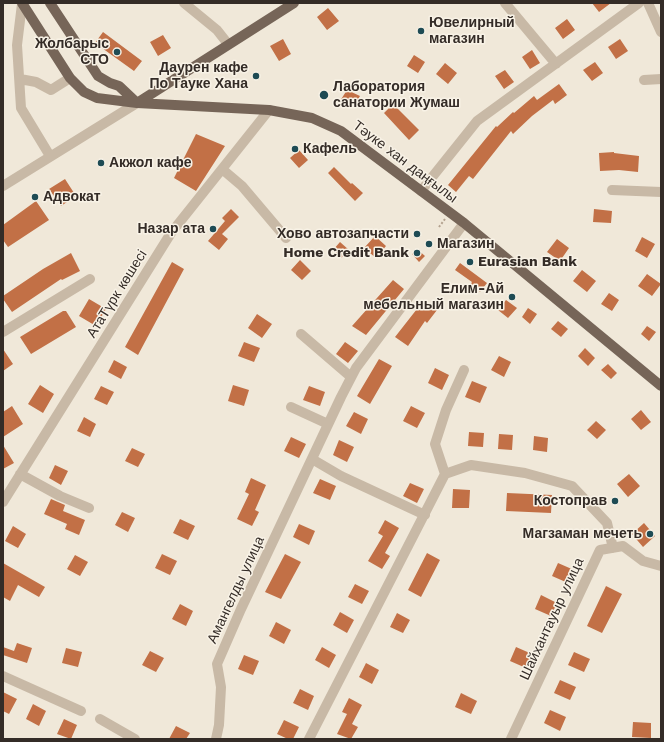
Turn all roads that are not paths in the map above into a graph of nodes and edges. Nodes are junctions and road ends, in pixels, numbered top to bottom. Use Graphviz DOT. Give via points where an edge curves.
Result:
graph roads {
  1 [pos="22,3"];
  2 [pos="50,3"];
  3 [pos="184,3"];
  4 [pos="294,3"];
  5 [pos="505,3"];
  6 [pos="639,3"];
  7 [pos="648,3"];
  8 [pos="661,32"];
  9 [pos="228,44"];
  10 [pos="556,64"];
  11 [pos="70,78"];
  12 [pos="20,79"];
  13 [pos="661,79"];
  14 [pos="644,80"];
  15 [pos="137,103"];
  16 [pos="269,110"];
  17 [pos="50,156"];
  18 [pos="222,169"];
  19 [pos="3,186"];
  20 [pos="612,190"];
  21 [pos="421,191"];
  22 [pos="661,192"];
  23 [pos="464,223"];
  24 [pos="286,238"];
  25 [pos="90,279"];
  26 [pos="3,332"];
  27 [pos="301,334"];
  28 [pos="464,370"];
  29 [pos="351,377"];
  30 [pos="661,386"];
  31 [pos="291,407"];
  32 [pos="328,424"];
  33 [pos="312,459"];
  34 [pos="20,474"];
  35 [pos="445,474"];
  36 [pos="3,502"];
  37 [pos="89,508"];
  38 [pos="425,516"];
  39 [pos="613,548"];
  40 [pos="661,566"];
  41 [pos="3,676"];
  42 [pos="81,711"];
  43 [pos="100,719"];
  44 [pos="134,739"];
  45 [pos="216,739"];
  46 [pos="309,739"];
  47 [pos="511,739"];
  1 -- 11 [label="main road, Тәуке хан даңғылы"];
  1 -- 12 [label="street" via="17,44"];
  2 -- 15 [label="main road" via="98,76 119,86"];
  3 -- 9 [label="street" via="217,30"];
  4 -- 9 [label="main road"];
  5 -- 10 [label="street"];
  6 -- 10 [label="street"];
  7 -- 8 [label="street"];
  9 -- 15 [label="main road"];
  10 -- 21 [label="street" via="477,121"];
  11 -- 12 [label="street" via="51,90 36,82"];
  11 -- 15 [label="main road, Тәуке хан даңғылы" via="84,92 97,98"];
  12 -- 17 [label="street" via="21,108"];
  13 -- 14 [label="street"];
  15 -- 16 [label="main road, Тәуке хан даңғылы"];
  15 -- 17 [label="street"];
  16 -- 18 [label="street, АтаТүрк көшесі"];
  16 -- 21 [label="main road, Тәуке хан даңғылы" via="312,118 341,131"];
  17 -- 19 [label="street"];
  18 -- 24 [label="street" via="242,186"];
  18 -- 34 [label="street, АтаТүрк көшесі" via="172,233"];
  20 -- 22 [label="street"];
  21 -- 23 [label="main road, Тәуке хан даңғылы"];
  23 -- 29 [label="street, Амангелды улица"];
  23 -- 30 [label="main road, Тәуке хан даңғылы"];
  25 -- 26 [label="street"];
  27 -- 29 [label="street"];
  28 -- 35 [label="street" via="446,410 435,444"];
  29 -- 32 [label="street, Амангелды улица"];
  31 -- 32 [label="street"];
  32 -- 33 [label="street, Амангелды улица"];
  33 -- 38 [label="street" via="341,476"];
  33 -- 45 [label="street, Амангелды улица" via="241,609 218,664 221,688"];
  34 -- 36 [label="street, АтаТүрк көшесі"];
  34 -- 37 [label="street" via="60,496"];
  35 -- 38 [label="street"];
  35 -- 39 [label="street" via="471,465 525,473 572,486 607,523"];
  38 -- 46 [label="street"];
  39 -- 40 [label="street" via="622,546 643,561"];
  39 -- 47 [label="street, Шайхантауыр улица" via="600,550"];
  41 -- 42 [label="street"];
  43 -- 44 [label="street"];
}
